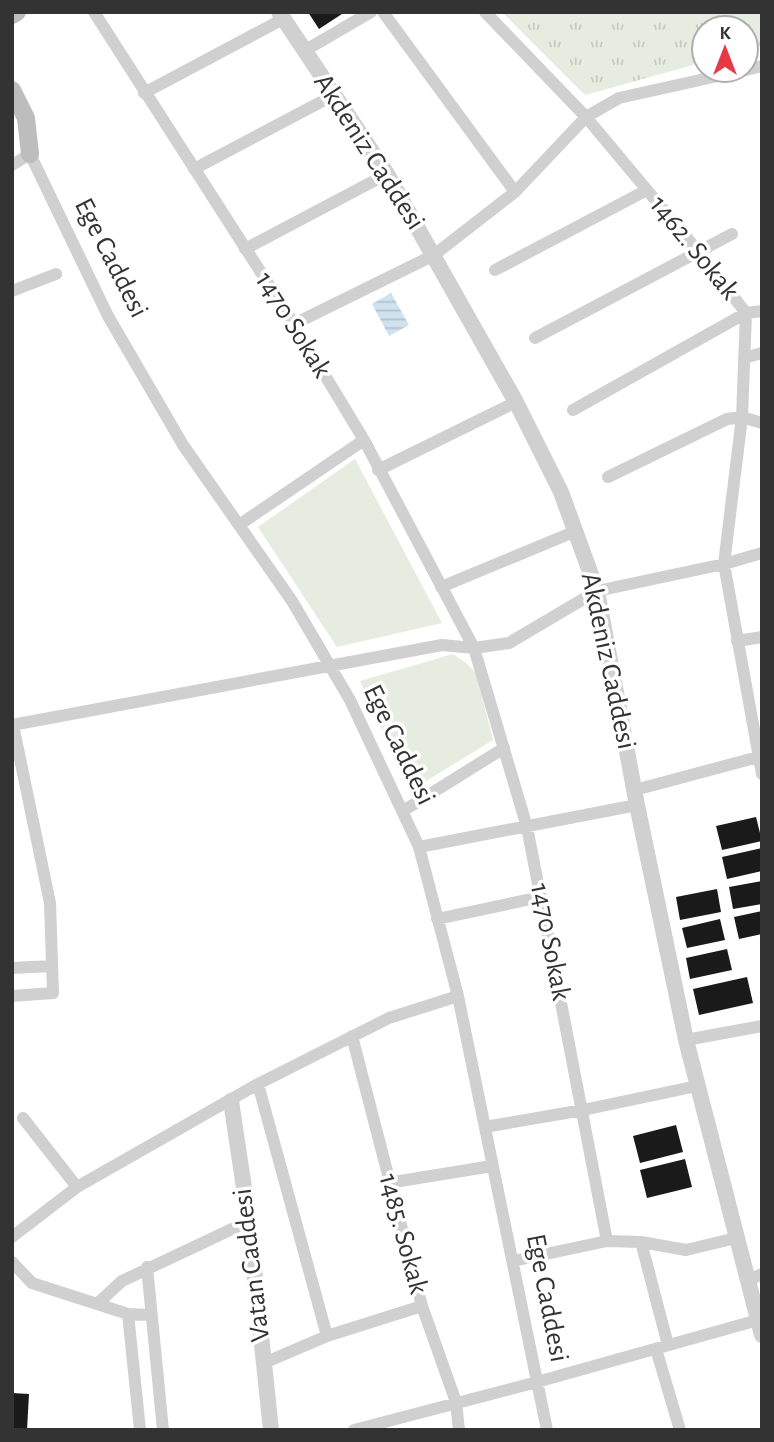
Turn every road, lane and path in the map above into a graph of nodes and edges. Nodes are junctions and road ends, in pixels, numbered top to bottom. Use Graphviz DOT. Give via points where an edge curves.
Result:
graph roads {
  1 [pos="17,12"];
  2 [pos="94,12"];
  3 [pos="371,12"];
  4 [pos="383,12"];
  5 [pos="485,12"];
  6 [pos="12,15"];
  7 [pos="281,15"];
  8 [pos="304,51"];
  9 [pos="690,82"];
  10 [pos="12,90"];
  11 [pos="145,93"];
  12 [pos="334,95"];
  13 [pos="586,117"];
  14 [pos="12,133"];
  15 [pos="30,154"];
  16 [pos="12,165"];
  17 [pos="194,169"];
  18 [pos="387,174"];
  19 [pos="647,190"];
  20 [pos="515,192"];
  21 [pos="732,234"];
  22 [pos="245,249"];
  23 [pos="698,251"];
  24 [pos="434,255"];
  25 [pos="495,270"];
  26 [pos="56,274"];
  27 [pos="12,291"];
  28 [pos="762,311"];
  29 [pos="746,313"];
  30 [pos="294,324"];
  31 [pos="535,338"];
  32 [pos="762,353"];
  33 [pos="744,358"];
  34 [pos="516,402"];
  35 [pos="573,410"];
  36 [pos="742,417"];
  37 [pos="762,423"];
  38 [pos="364,440"];
  39 [pos="379,470"];
  40 [pos="608,477"];
  41 [pos="239,525"];
  42 [pos="576,531"];
  43 [pos="762,553"];
  44 [pos="724,564"];
  45 [pos="441,587"];
  46 [pos="597,591"];
  47 [pos="762,637"];
  48 [pos="737,641"];
  49 [pos="474,648"];
  50 [pos="330,667"];
  51 [pos="13,725"];
  52 [pos="504,748"];
  53 [pos="760,756"];
  54 [pos="762,774"];
  55 [pos="636,798"];
  56 [pos="403,811"];
  57 [pos="527,827"];
  58 [pos="419,847"];
  59 [pos="541,897"];
  60 [pos="438,919"];
  61 [pos="52,966"];
  62 [pos="12,968"];
  63 [pos="12,996"];
  64 [pos="458,996"];
  65 [pos="762,1026"];
  66 [pos="352,1036"];
  67 [pos="686,1040"];
  68 [pos="258,1084"];
  69 [pos="697,1086"];
  70 [pos="231,1101"];
  71 [pos="583,1110"];
  72 [pos="23,1118"];
  73 [pos="485,1127"];
  74 [pos="492,1166"];
  75 [pos="388,1183"];
  76 [pos="77,1186"];
  77 [pos="249,1221"];
  78 [pos="12,1237"];
  79 [pos="736,1238"];
  80 [pos="607,1241"];
  81 [pos="641,1242"];
  82 [pos="513,1261"];
  83 [pos="12,1262"];
  84 [pos="147,1267"];
  85 [pos="754,1277"];
  86 [pos="97,1304"];
  87 [pos="422,1306"];
  88 [pos="128,1314"];
  89 [pos="150,1315"];
  90 [pos="760,1327"];
  91 [pos="327,1336"];
  92 [pos="662,1347"];
  93 [pos="264,1363"];
  94 [pos="537,1382"];
  95 [pos="456,1402"];
  96 [pos="371,1427"];
  97 [pos="140,1430"];
  98 [pos="163,1430"];
  99 [pos="271,1430"];
  100 [pos="354,1430"];
  101 [pos="459,1430"];
  102 [pos="547,1430"];
  103 [pos="680,1430"];
  1 -- 6 [label="main road"];
  2 -- 11 [label="street, 1470 Sokak"];
  3 -- 8 [label="street"];
  4 -- 20 [label="street"];
  5 -- 13 [label="street, 1462. Sokak"];
  7 -- 8 [label="street, Akdeniz Caddesi"];
  7 -- 11 [label="street"];
  8 -- 12 [label="street, Akdeniz Caddesi"];
  9 -- 13 [label="street" via="619,98"];
  10 -- 15 [label="main road, Ege Caddesi" via="26,118"];
  11 -- 17 [label="street, 1470 Sokak"];
  12 -- 17 [label="street"];
  12 -- 18 [label="street, Akdeniz Caddesi"];
  13 -- 19 [label="street, 1462. Sokak"];
  13 -- 20 [label="street"];
  14 -- 15 [label="main road, Ege Caddesi"];
  15 -- 16 [label="street"];
  15 -- 41 [label="street, Ege Caddesi" via="108,316 183,445"];
  17 -- 22 [label="street, 1470 Sokak"];
  18 -- 22 [label="street"];
  18 -- 24 [label="street, Akdeniz Caddesi"];
  19 -- 23 [label="street, 1462. Sokak"];
  19 -- 25 [label="street"];
  20 -- 24 [label="street"];
  21 -- 23 [label="street"];
  22 -- 30 [label="street, 1470 Sokak"];
  23 -- 29 [label="street, 1462. Sokak"];
  23 -- 31 [label="street"];
  24 -- 30 [label="street"];
  24 -- 34 [label="street, Akdeniz Caddesi"];
  26 -- 27 [label="street"];
  28 -- 29 [label="street"];
  29 -- 33 [label="street, 1462. Sokak"];
  29 -- 35 [label="street"];
  30 -- 38 [label="street, 1470 Sokak"];
  32 -- 33 [label="street"];
  33 -- 36 [label="street, 1462. Sokak"];
  34 -- 39 [label="street"];
  34 -- 42 [label="street, Akdeniz Caddesi"];
  36 -- 37 [label="street"];
  36 -- 40 [label="street" via="727,419"];
  36 -- 44 [label="street, 1462. Sokak"];
  38 -- 39 [label="street, 1470 Sokak"];
  38 -- 41 [label="street"];
  39 -- 45 [label="street, 1470 Sokak"];
  41 -- 50 [label="street, Ege Caddesi" via="292,601"];
  42 -- 45 [label="street"];
  42 -- 46 [label="street, Akdeniz Caddesi"];
  43 -- 44 [label="street"];
  44 -- 46 [label="street"];
  44 -- 48 [label="street, 1462. Sokak"];
  45 -- 49 [label="street, 1470 Sokak"];
  46 -- 49 [label="street" via="509,643"];
  46 -- 55 [label="street, Akdeniz Caddesi"];
  47 -- 48 [label="street"];
  48 -- 53 [label="street, 1462. Sokak"];
  49 -- 50 [label="street" via="442,645"];
  49 -- 52 [label="street, 1470 Sokak"];
  50 -- 51 [label="street"];
  50 -- 56 [label="street, Ege Caddesi"];
  51 -- 61 [label="street" via="50,903"];
  52 -- 56 [label="street"];
  52 -- 57 [label="street, 1470 Sokak"];
  53 -- 54 [label="street, 1462. Sokak"];
  53 -- 55 [label="street"];
  55 -- 57 [label="street"];
  55 -- 67 [label="street, Akdeniz Caddesi"];
  56 -- 58 [label="street, Ege Caddesi"];
  57 -- 58 [label="street"];
  57 -- 59 [label="street, 1470 Sokak"];
  58 -- 60 [label="street, Ege Caddesi"];
  59 -- 60 [label="street"];
  59 -- 71 [label="street, 1470 Sokak"];
  60 -- 64 [label="street, Ege Caddesi"];
  61 -- 62 [label="street"];
  61 -- 63 [label="street" via="53,993"];
  64 -- 66 [label="street" via="389,1017"];
  64 -- 73 [label="street, Ege Caddesi"];
  65 -- 67 [label="street"];
  66 -- 68 [label="street"];
  66 -- 75 [label="street, 1485. Sokak"];
  67 -- 69 [label="street, Akdeniz Caddesi"];
  68 -- 70 [label="street"];
  68 -- 91 [label="street"];
  69 -- 71 [label="street"];
  69 -- 79 [label="street, Akdeniz Caddesi"];
  70 -- 76 [label="street"];
  70 -- 77 [label="street, Vatan Caddesi"];
  71 -- 73 [label="street"];
  71 -- 80 [label="street, 1470 Sokak"];
  72 -- 76 [label="street"];
  73 -- 74 [label="street, Ege Caddesi"];
  74 -- 75 [label="street"];
  74 -- 82 [label="street, Ege Caddesi"];
  75 -- 87 [label="street, 1485. Sokak"];
  76 -- 78 [label="street"];
  77 -- 84 [label="street"];
  77 -- 93 [label="street, Vatan Caddesi"];
  79 -- 81 [label="street" via="686,1250"];
  79 -- 85 [label="street, Akdeniz Caddesi"];
  80 -- 81 [label="street"];
  80 -- 82 [label="street"];
  81 -- 92 [label="street"];
  82 -- 94 [label="street, Ege Caddesi"];
  83 -- 86 [label="street" via="32,1283"];
  84 -- 86 [label="street" via="122,1281"];
  84 -- 89 [label="street"];
  85 -- 90 [label="street, Akdeniz Caddesi"];
  86 -- 88 [label="street"];
  87 -- 91 [label="street"];
  87 -- 95 [label="street, 1485. Sokak"];
  88 -- 89 [label="street"];
  88 -- 97 [label="street"];
  89 -- 98 [label="street"];
  90 -- 92 [label="street"];
  91 -- 93 [label="street"];
  92 -- 94 [label="street"];
  92 -- 103 [label="street"];
  93 -- 99 [label="street, Vatan Caddesi"];
  94 -- 95 [label="street"];
  94 -- 102 [label="street, Ege Caddesi"];
  95 -- 96 [label="street"];
  95 -- 101 [label="street, 1485. Sokak"];
  96 -- 100 [label="street"];
}
